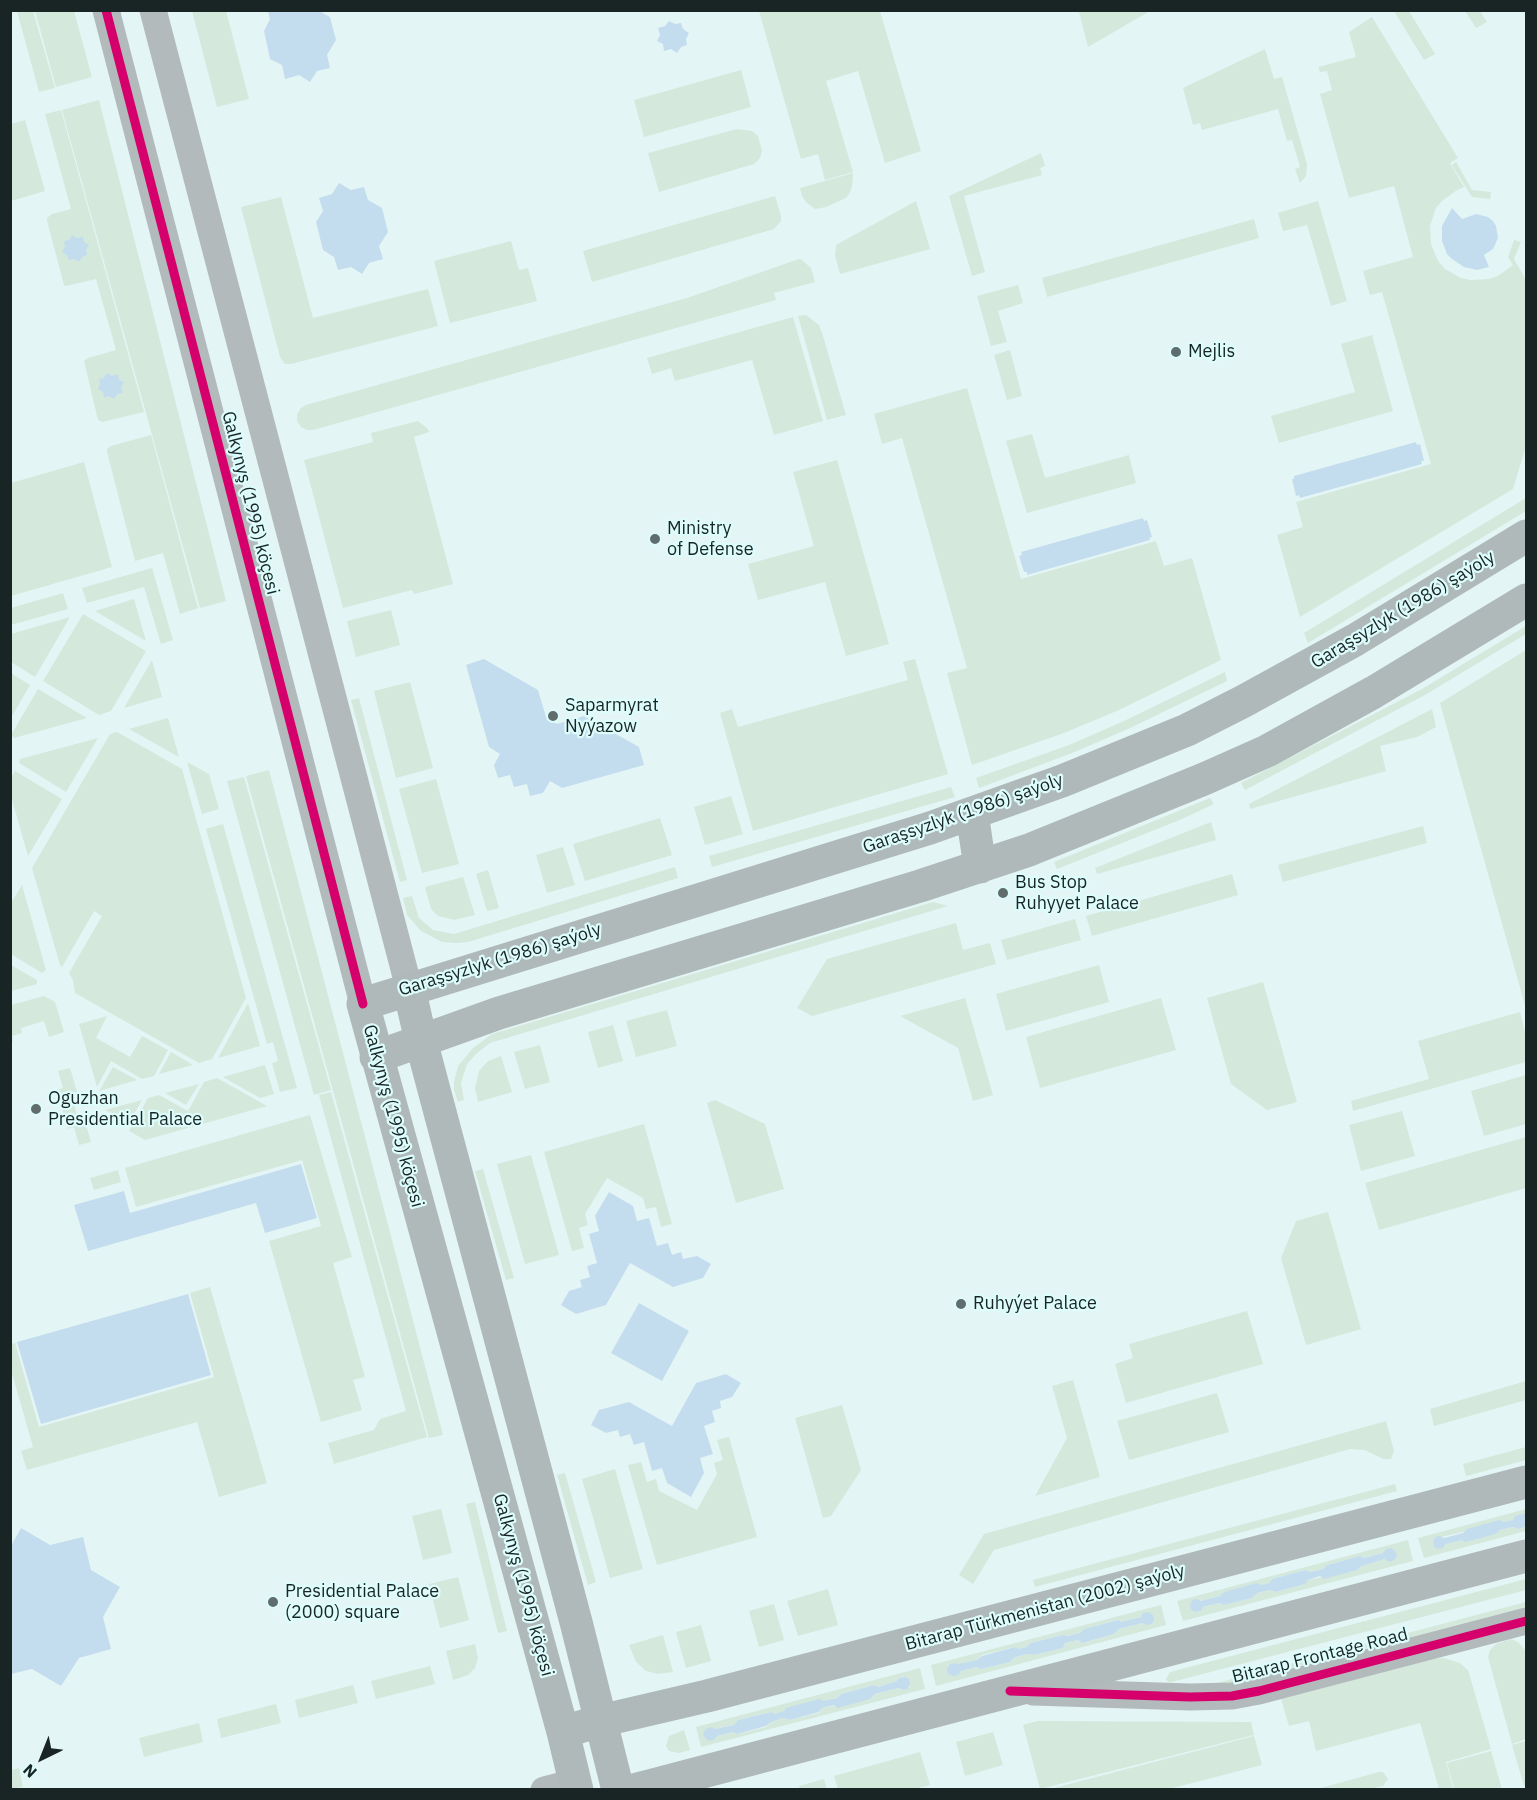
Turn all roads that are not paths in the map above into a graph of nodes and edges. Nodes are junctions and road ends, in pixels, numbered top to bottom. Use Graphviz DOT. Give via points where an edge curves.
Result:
graph roads {
  1 [pos="106,10"];
  2 [pos="153,10"];
  3 [pos="1527,536"];
  4 [pos="1527,600"];
  5 [pos="1203,722"];
  6 [pos="1225,770"];
  7 [pos="972,813"];
  8 [pos="980,867"];
  9 [pos="720,892"];
  10 [pos="734,941"];
  11 [pos="409,988"];
  12 [pos="363,1004"];
  13 [pos="422,1041"];
  14 [pos="376,1057"];
  15 [pos="1527,1482"];
  16 [pos="1527,1556"];
  17 [pos="1527,1621"];
  18 [pos="1010,1691"];
  19 [pos="600,1721"];
  20 [pos="563,1731"];
  21 [pos="576,1786"];
  22 [pos="544,1790"];
  23 [pos="618,1790"];
  24 [pos="634,1790"];
  1 -- 12 [label="street, Galkynyş (1995) köçesi"];
  2 -- 11 [label="street, Galkynyş (1995) köçesi"];
  3 -- 5 [label="main road, Garaşsyzlyk (1986) şaýoly" via="1356,640"];
  4 -- 6 [label="main road" via="1364,697"];
  5 -- 6 [label="main road"];
  5 -- 7 [label="main road, Garaşsyzlyk (1986) şaýoly" via="1062,782"];
  6 -- 8 [label="main road"];
  7 -- 8 [label="main road"];
  7 -- 9 [label="main road, Garaşsyzlyk (1986) şaýoly"];
  8 -- 10 [label="main road"];
  9 -- 10 [label="main road"];
  9 -- 11 [label="main road, Garaşsyzlyk (1986) şaýoly"];
  10 -- 13 [label="main road" via="499,1013"];
  11 -- 12 [label="main road, Garaşsyzlyk (1986) şaýoly"];
  11 -- 13 [label="main road, Galkynyş (1995) köçesi"];
  12 -- 14 [label="main road, Galkynyş (1995) köçesi"];
  13 -- 14 [label="main road"];
  13 -- 19 [label="main road, Galkynyş (1995) köçesi"];
  14 -- 20 [label="main road, Galkynyş (1995) köçesi"];
  15 -- 19 [label="main road, Bitarap Türkmenistan (2002) şaýoly"];
  16 -- 18 [label="main road"];
  17 -- 18 [label="street, Bitarap Frontage Road" via="1232,1696"];
  18 -- 24 [label="main road"];
  19 -- 20 [label="main road, Bitarap Türkmenistan (2002) şaýoly"];
  19 -- 23 [label="main road, Galkynyş (1995) köçesi"];
  20 -- 21 [label="main road, Galkynyş (1995) köçesi"];
  21 -- 22 [label="street"];
}
